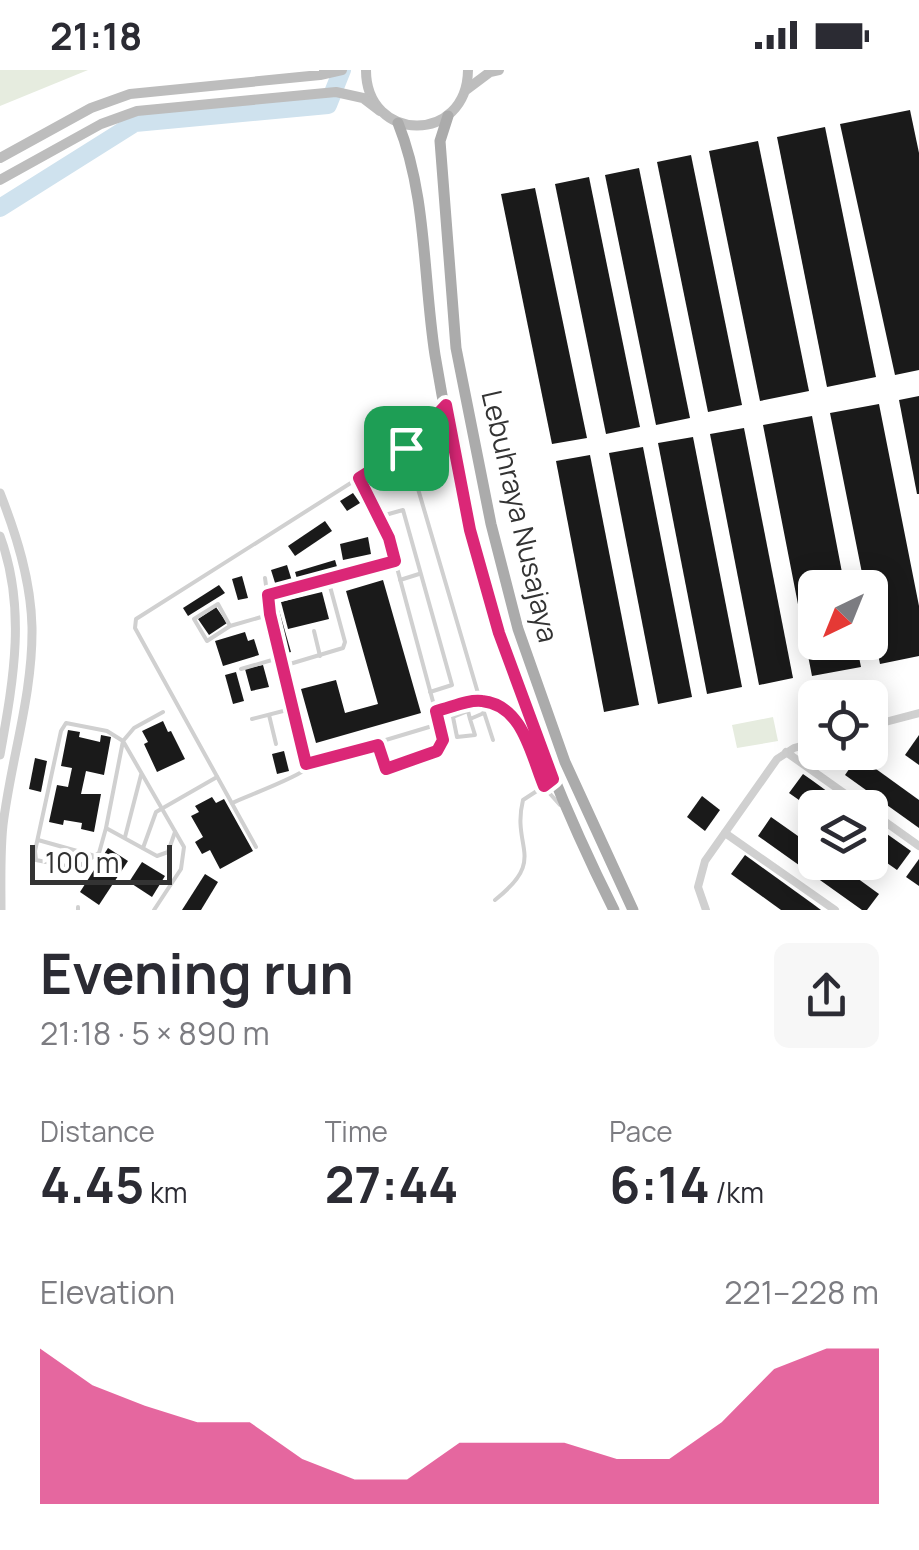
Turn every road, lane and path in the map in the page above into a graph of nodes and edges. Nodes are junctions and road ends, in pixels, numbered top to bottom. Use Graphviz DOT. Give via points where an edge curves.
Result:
graph roads {
  1 [pos="342,70"];
  2 [pos="366,70"];
  3 [pos="468,70"];
  4 [pos="499,70"];
  5 [pos="466,90"];
  6 [pos="380,111"];
  7 [pos="448,116"];
  8 [pos="398,123"];
  9 [pos="0,158"];
  10 [pos="0,180"];
  11 [pos="446,405"];
  12 [pos="406,448"];
  13 [pos="359,478"];
  14 [pos="0,493"];
  15 [pos="376,517"];
  16 [pos="0,536"];
  17 [pos="395,561"];
  18 [pos="421,574"];
  19 [pos="265,578"];
  20 [pos="328,579"];
  21 [pos="400,580"];
  22 [pos="268,595"];
  23 [pos="270,614"];
  24 [pos="230,626"];
  25 [pos="314,632"];
  26 [pos="320,656"];
  27 [pos="281,658"];
  28 [pos="282,666"];
  29 [pos="240,669"];
  30 [pos="430,692"];
  31 [pos="480,700"];
  32 [pos="293,709"];
  33 [pos="436,711"];
  34 [pos="163,712"];
  35 [pos="484,713"];
  36 [pos="919,713"];
  37 [pos="269,715"];
  38 [pos="908,715"];
  39 [pos="470,719"];
  40 [pos="252,720"];
  41 [pos="888,721"];
  42 [pos="919,723"];
  43 [pos="438,724"];
  44 [pos="494,740"];
  45 [pos="123,741"];
  46 [pos="276,744"];
  47 [pos="378,745"];
  48 [pos="798,748"];
  49 [pos="786,752"];
  50 [pos="0,755"];
  51 [pos="306,764"];
  52 [pos="141,774"];
  53 [pos="218,777"];
  54 [pos="549,783"];
  55 [pos="840,790"];
  56 [pos="232,804"];
  57 [pos="163,807"];
  58 [pos="888,824"];
  59 [pos="106,828"];
  60 [pos="175,832"];
  61 [pos="725,833"];
  62 [pos="125,838"];
  63 [pos="38,840"];
  64 [pos="919,846"];
  65 [pos="256,847"];
  66 [pos="143,848"];
  67 [pos="95,856"];
  68 [pos="495,900"];
  69 [pos="0,910"];
  70 [pos="154,910"];
  71 [pos="612,910"];
  72 [pos="633,910"];
  73 [pos="706,910"];
  74 [pos="835,910"];
  1 -- 9 [label="main road" via="130,94"];
  2 -- 6 [label="main road"];
  3 -- 5 [label="main road"];
  4 -- 5 [label="main road"];
  5 -- 7 [label="main road"];
  6 -- 8 [label="main road"];
  6 -- 10 [label="main road" via="363,98 336,92 136,110"];
  7 -- 8 [label="main road" via="432,124"];
  7 -- 72 [label="main road, Lebuhraya Nusajaya" via="440,141 456,348 491,524 518,629 565,762"];
  8 -- 11 [label="main road, Lebuhraya Nusajaya" via="413,168"];
  11 -- 12 [label="lane"];
  11 -- 54 [label="main road, Lebuhraya Nusajaya" via="470,530"];
  12 -- 13 [label="lane"];
  12 -- 31 [label="lane"];
  13 -- 15 [label="lane"];
  13 -- 53 [label="lane" via="136,620"];
  14 -- 69 [label="street" via="28,586 32,627 2,828"];
  15 -- 17 [label="lane"];
  15 -- 18 [label="lane" via="403,510"];
  16 -- 50 [label="street" via="17,630"];
  17 -- 20 [label="lane"];
  17 -- 21 [label="lane"];
  18 -- 21 [label="lane"];
  18 -- 30 [label="lane" via="452,685"];
  19 -- 22 [label="lane"];
  20 -- 22 [label="lane"];
  20 -- 26 [label="lane" via="345,642"];
  21 -- 30 [label="lane"];
  22 -- 23 [label="lane"];
  23 -- 24 [label="lane"];
  23 -- 27 [label="lane"];
  24 -- 24 [label="lane" via="218,604 194,619 208,641"];
  25 -- 26 [label="lane"];
  26 -- 28 [label="lane"];
  27 -- 28 [label="lane"];
  27 -- 29 [label="lane"];
  28 -- 32 [label="lane"];
  30 -- 33 [label="lane"];
  31 -- 33 [label="lane"];
  31 -- 35 [label="lane"];
  31 -- 54 [label="lane" via="502,706 517,720"];
  32 -- 37 [label="lane"];
  32 -- 51 [label="lane"];
  33 -- 43 [label="lane"];
  34 -- 45 [label="lane"];
  35 -- 39 [label="lane"];
  35 -- 44 [label="lane"];
  36 -- 38 [label="street"];
  37 -- 40 [label="lane"];
  37 -- 46 [label="lane"];
  38 -- 41 [label="street"];
  38 -- 42 [label="street"];
  39 -- 39 [label="lane" via="468,712 454,717 457,738 475,735"];
  43 -- 47 [label="lane"];
  43 -- 47 [label="lane" via="437,751 386,769"];
  45 -- 52 [label="lane"];
  45 -- 59 [label="lane"];
  45 -- 63 [label="lane" via="107,731 63,726"];
  47 -- 51 [label="lane"];
  48 -- 49 [label="street"];
  49 -- 55 [label="street"];
  49 -- 61 [label="street"];
  51 -- 56 [label="lane" via="306,773"];
  52 -- 57 [label="lane"];
  52 -- 62 [label="lane"];
  53 -- 56 [label="lane"];
  53 -- 57 [label="lane"];
  54 -- 68 [label="lane" via="523,800 524,870"];
  54 -- 71 [label="main road, Lebuhraya Nusajaya"];
  56 -- 65 [label="lane"];
  57 -- 60 [label="lane"];
  57 -- 66 [label="lane" via="152,818"];
  58 -- 64 [label="street"];
  59 -- 62 [label="lane"];
  59 -- 67 [label="lane"];
  60 -- 66 [label="lane" via="164,856"];
  60 -- 70 [label="lane" via="185,858"];
  61 -- 73 [label="street" via="699,874"];
  61 -- 74 [label="street"];
  62 -- 66 [label="lane"];
  63 -- 67 [label="lane"];
  63 -- 67 [label="lane" via="40,862 73,868"];
}
